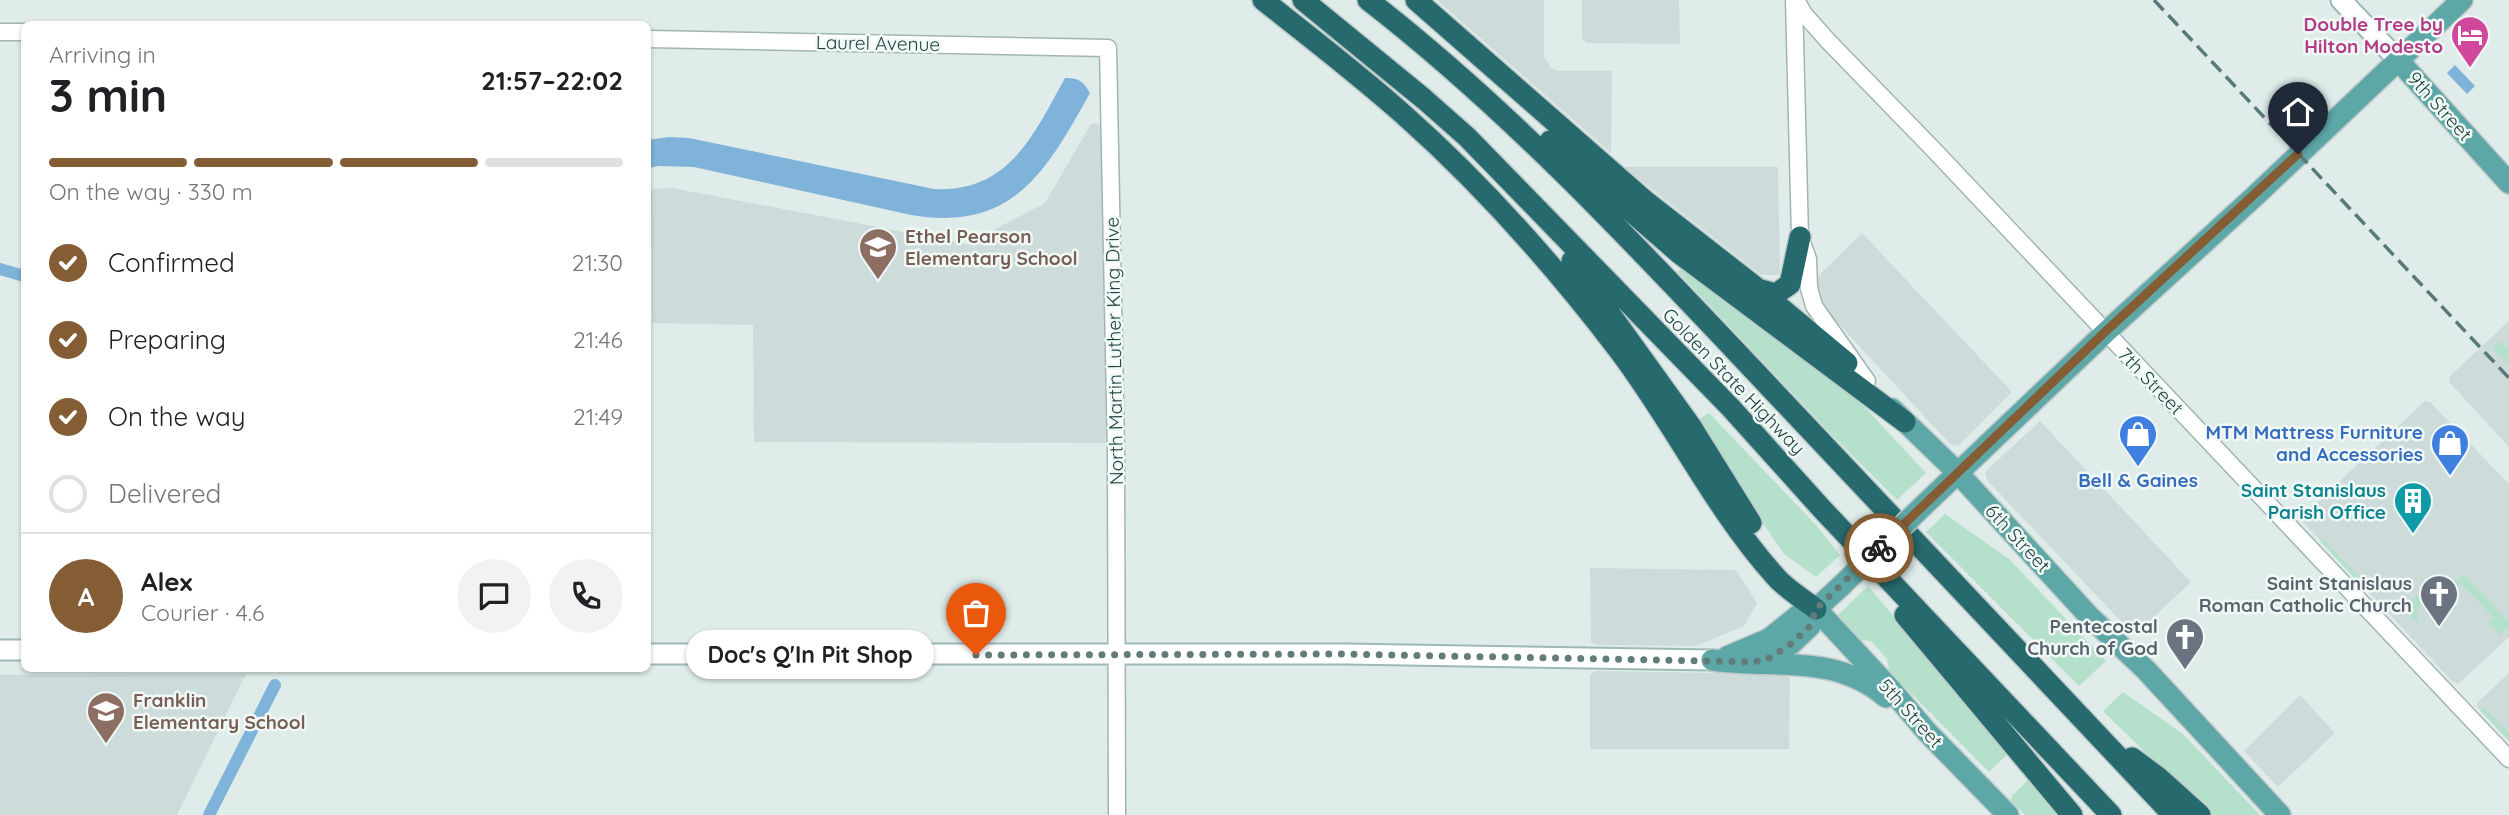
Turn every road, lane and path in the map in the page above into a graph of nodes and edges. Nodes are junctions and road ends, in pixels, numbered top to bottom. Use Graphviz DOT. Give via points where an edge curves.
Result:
graph roads {
  1 [pos="1263,0"];
  2 [pos="1303,0"];
  3 [pos="1367,0"];
  4 [pos="1378,0"];
  5 [pos="1416,0"];
  6 [pos="1795,0"];
  7 [pos="2341,0"];
  8 [pos="2462,0"];
  9 [pos="0,32"];
  10 [pos="21,32"];
  11 [pos="651,39"];
  12 [pos="1108,48"];
  13 [pos="2398,60"];
  14 [pos="2509,183"];
  15 [pos="1525,197"];
  16 [pos="1800,237"];
  17 [pos="1758,289"];
  18 [pos="2105,332"];
  19 [pos="1867,380"];
  20 [pos="1905,422"];
  21 [pos="1957,472"];
  22 [pos="1822,509"];
  23 [pos="1816,609"];
  24 [pos="0,650"];
  25 [pos="21,650"];
  26 [pos="651,654"];
  27 [pos="1118,654"];
  28 [pos="1712,660"];
  29 [pos="1754,662"];
  30 [pos="2094,729"];
  31 [pos="1927,732"];
  32 [pos="2509,759"];
  33 [pos="1117,815"];
  34 [pos="2008,815"];
  35 [pos="2073,815"];
  36 [pos="2111,815"];
  37 [pos="2174,815"];
  38 [pos="2200,815"];
  39 [pos="2280,815"];
  1 -- 23 [label="highway" via="1404,115 1523,232 1620,352 1755,551 1776,578"];
  2 -- 15 [label="highway, Golden State Highway" via="1467,137"];
  3 -- 30 [label="highway, Golden State Highway" via="1449,65 1540,149"];
  4 -- 20 [label="highway" via="1450,50 1679,253"];
  5 -- 17 [label="highway" via="1644,200"];
  6 -- 16 [label="street, 6th Street"];
  6 -- 18 [label="street, 7th Street" via="1829,42"];
  7 -- 13 [label="main road, 9th Street"];
  8 -- 13 [label="main road"];
  9 -- 10 [label="street"];
  11 -- 12 [label="street, Laurel Avenue"];
  12 -- 27 [label="street, North Martin Luther King Drive"];
  13 -- 14 [label="main road, 9th Street"];
  13 -- 18 [label="main road"];
  15 -- 22 [label="highway, Golden State Highway" via="1731,408"];
  15 -- 23 [label="highway" via="1663,386 1763,543"];
  16 -- 17 [label="highway" via="1790,284 1776,293"];
  16 -- 19 [label="street, 6th Street" via="1814,306"];
  17 -- 19 [label="highway"];
  18 -- 21 [label="main road"];
  18 -- 32 [label="street, 7th Street"];
  19 -- 20 [label="main road, 6th Street"];
  20 -- 21 [label="main road, 6th Street"];
  21 -- 23 [label="main road, bridge"];
  21 -- 39 [label="main road, 6th Street"];
  22 -- 35 [label="highway"];
  22 -- 36 [label="highway, Golden State Highway"];
  23 -- 28 [label="main road" via="1799,615 1756,646"];
  23 -- 29 [label="main road" via="1810,626 1791,644"];
  23 -- 31 [label="main road, 5th Street"];
  24 -- 25 [label="main road"];
  26 -- 27 [label="main road"];
  27 -- 28 [label="main road"];
  27 -- 33 [label="street, North Martin Luther King Drive"];
  28 -- 29 [label="main road"];
  29 -- 31 [label="main road" via="1851,674 1874,687"];
  30 -- 37 [label="highway, Golden State Highway"];
  30 -- 38 [label="highway"];
  31 -- 34 [label="main road, 5th Street"];
}
